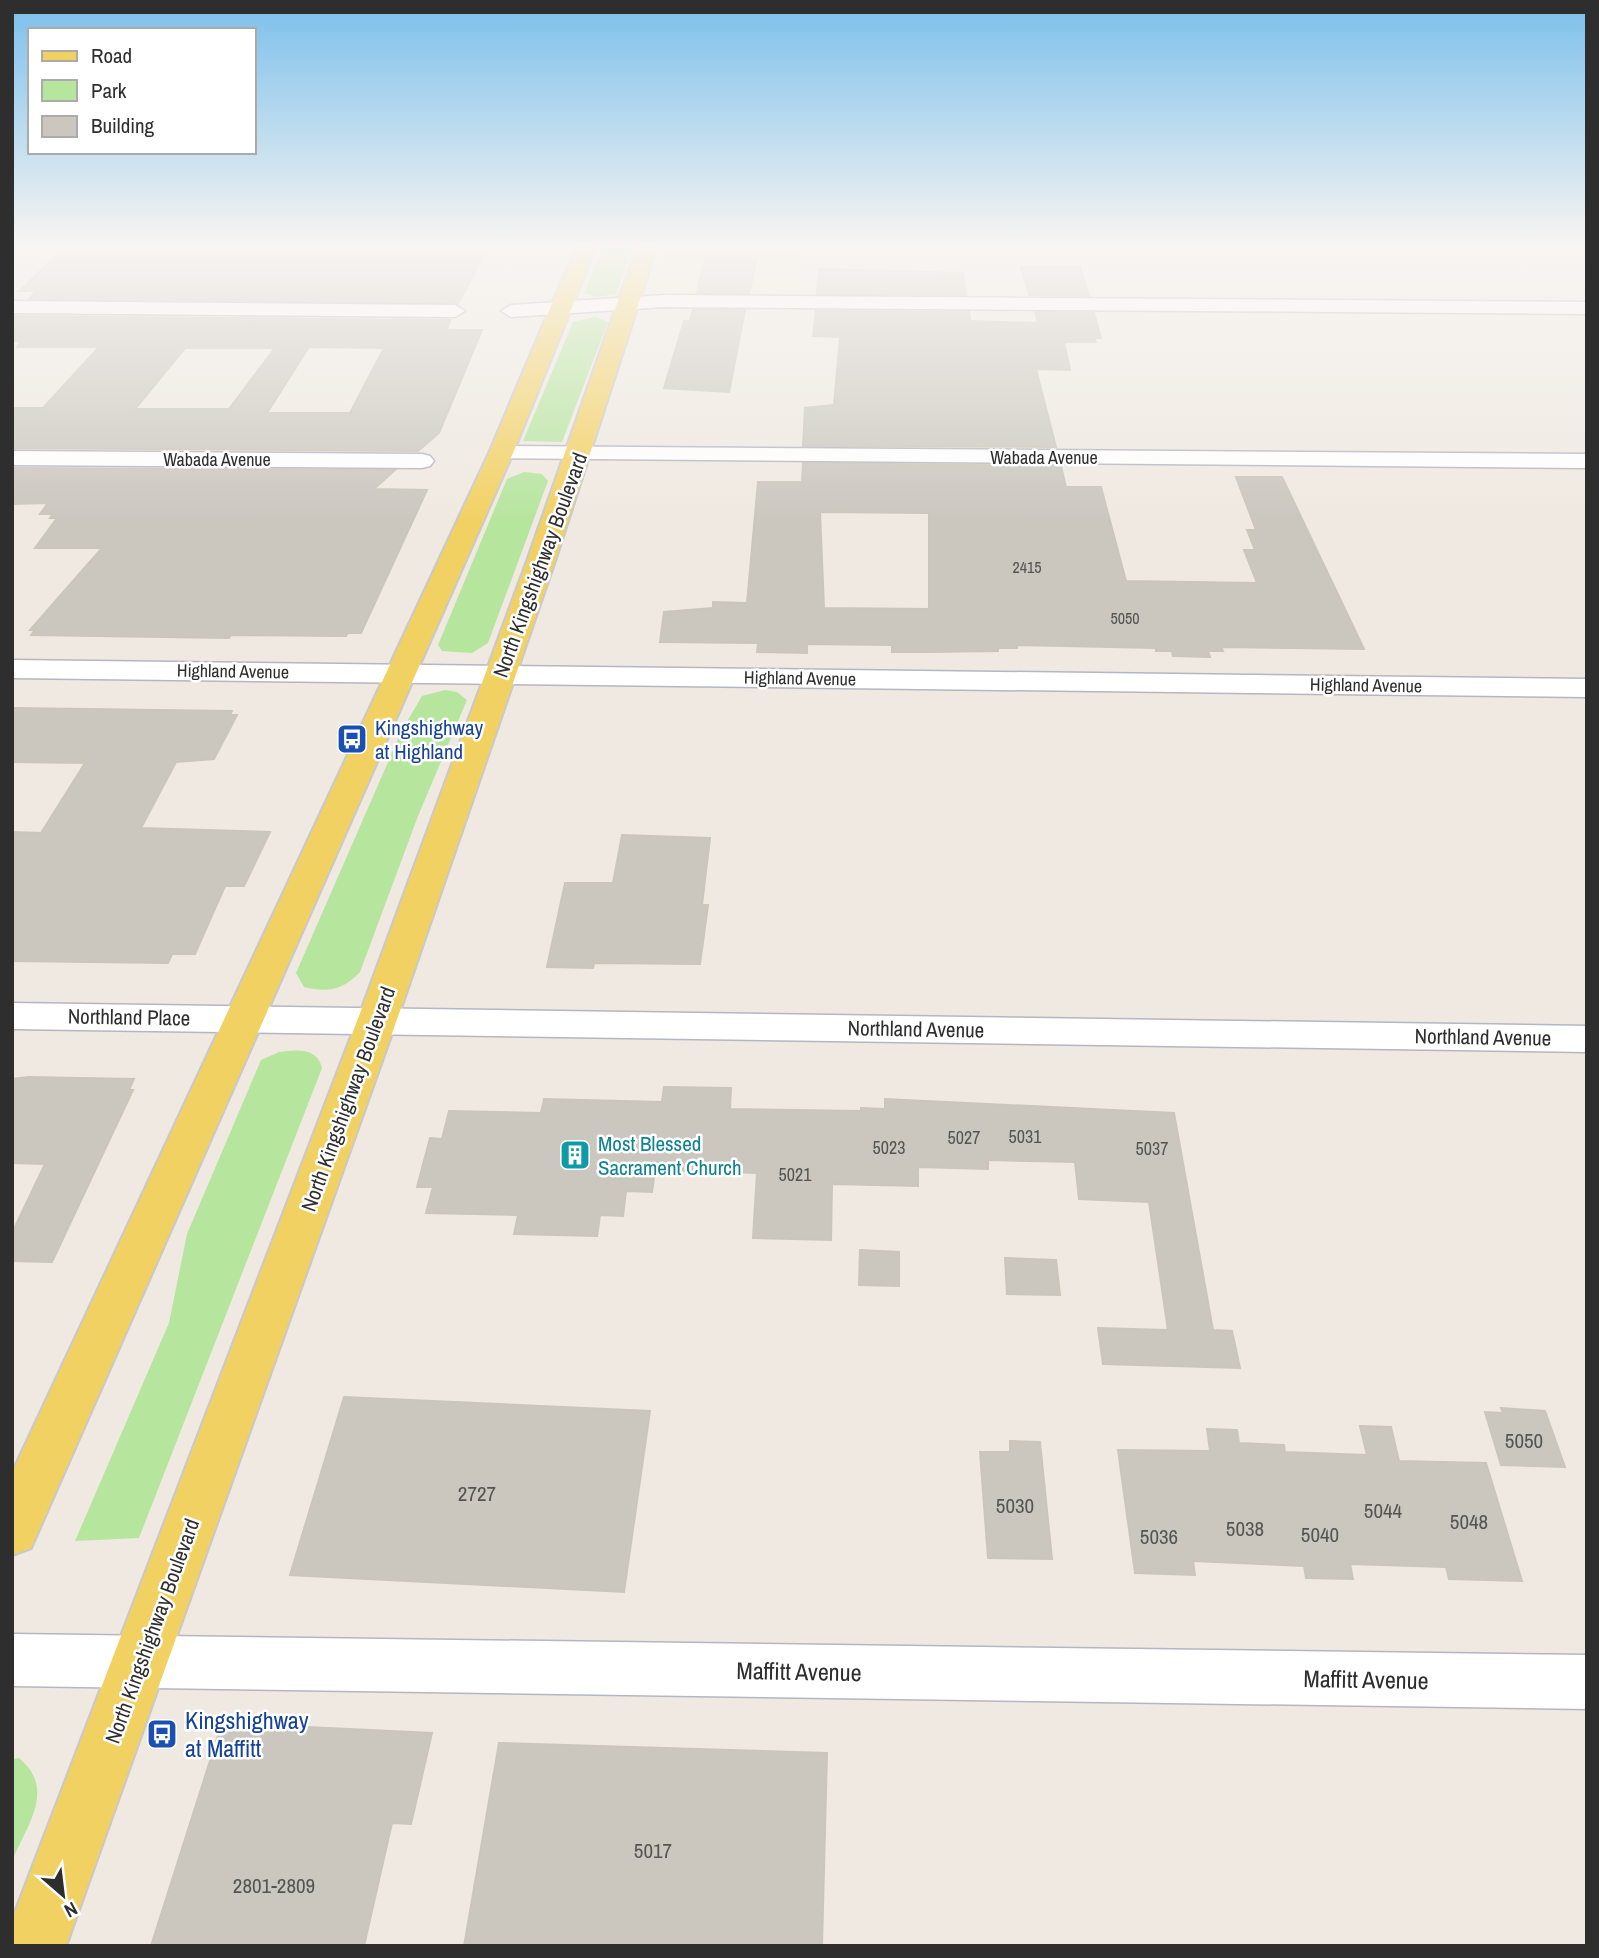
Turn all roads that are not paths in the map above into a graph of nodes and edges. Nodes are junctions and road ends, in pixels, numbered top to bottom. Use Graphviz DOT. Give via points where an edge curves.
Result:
graph roads {
  1 [pos="550,338"];
  2 [pos="618,338"];
  3 [pos="501,453"];
  4 [pos="581,453"];
  5 [pos="12,458"];
  6 [pos="422,461"];
  7 [pos="1587,461"];
  8 [pos="12,669"];
  9 [pos="400,673"];
  10 [pos="500,674"];
  11 [pos="1587,688"];
  12 [pos="12,1016"];
  13 [pos="246,1019"];
  14 [pos="377,1021"];
  15 [pos="1587,1039"];
  16 [pos="12,1531"];
  17 [pos="12,1660"];
  18 [pos="142,1661"];
  19 [pos="1587,1682"];
  20 [pos="33,1946"];
  1 -- 3 [label="main road"];
  2 -- 4 [label="main road, North Kingshighway Boulevard"];
  3 -- 4 [label="street, Wabada Avenue"];
  3 -- 9 [label="main road"];
  4 -- 7 [label="street, Wabada Avenue"];
  4 -- 10 [label="main road, North Kingshighway Boulevard"];
  5 -- 6 [label="street, Wabada Avenue"];
  8 -- 9 [label="street, Highland Avenue"];
  9 -- 10 [label="street, Highland Avenue"];
  9 -- 13 [label="main road"];
  10 -- 11 [label="street, Highland Avenue"];
  10 -- 14 [label="main road, North Kingshighway Boulevard"];
  12 -- 13 [label="street, Northland Place"];
  13 -- 14 [label="street, Northland Avenue"];
  13 -- 16 [label="main road"];
  14 -- 15 [label="street, Northland Avenue"];
  14 -- 18 [label="main road, North Kingshighway Boulevard"];
  17 -- 18 [label="street, Maffitt Avenue"];
  18 -- 19 [label="street, Maffitt Avenue"];
  18 -- 20 [label="main road, North Kingshighway Boulevard"];
}
